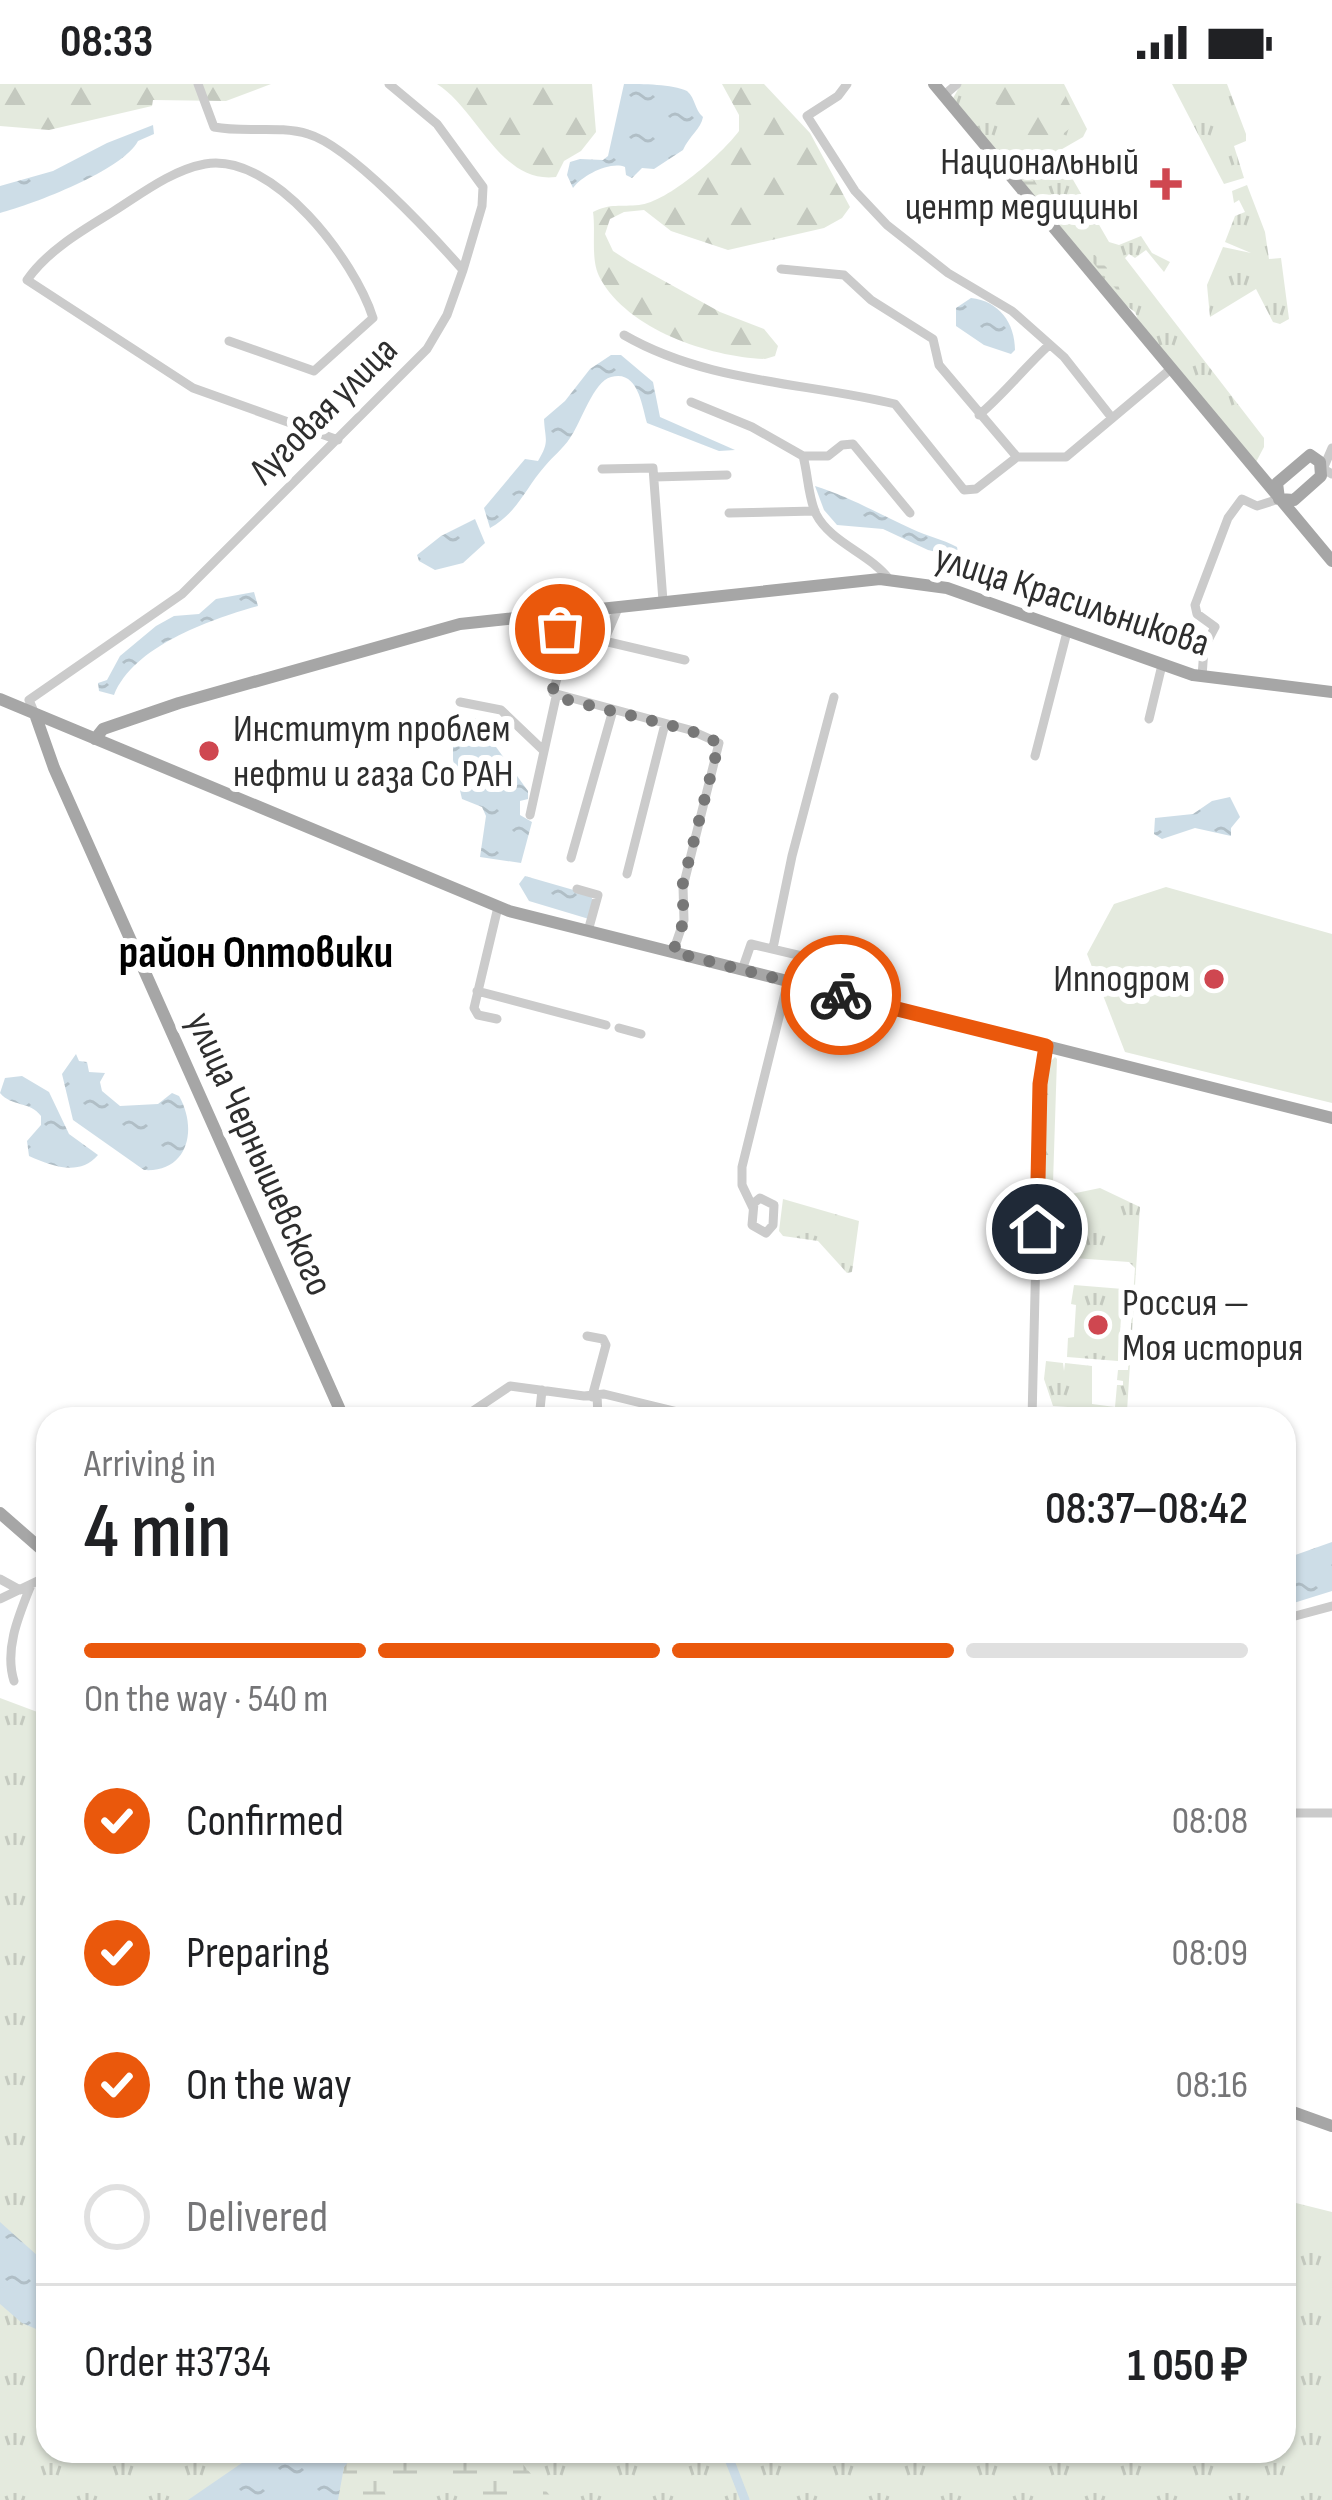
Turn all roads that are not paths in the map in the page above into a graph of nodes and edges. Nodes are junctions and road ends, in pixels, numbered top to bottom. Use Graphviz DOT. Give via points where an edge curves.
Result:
graph roads {
  1 [pos="198,84"];
  2 [pos="389,84"];
  3 [pos="847,84"];
  4 [pos="957,84"];
  5 [pos="939,90"];
  6 [pos="782,269"];
  7 [pos="463,270"];
  8 [pos="624,335"];
  9 [pos="229,341"];
  10 [pos="1048,345"];
  11 [pos="1172,368"];
  12 [pos="691,403"];
  13 [pos="979,416"];
  14 [pos="1112,418"];
  15 [pos="338,440"];
  16 [pos="803,456"];
  17 [pos="1017,457"];
  18 [pos="1327,465"];
  19 [pos="602,469"];
  20 [pos="1256,471"];
  21 [pos="727,476"];
  22 [pos="654,477"];
  23 [pos="1281,478"];
  24 [pos="1279,499"];
  25 [pos="1294,500"];
  26 [pos="815,511"];
  27 [pos="729,513"];
  28 [pos="910,513"];
  29 [pos="1297,520"];
  30 [pos="1332,561"];
  31 [pos="889,579"];
  32 [pos="663,601"];
  33 [pos="619,606"];
  34 [pos="549,613"];
  35 [pos="1067,632"];
  36 [pos="568,637"];
  37 [pos="604,641"];
  38 [pos="685,660"];
  39 [pos="1162,665"];
  40 [pos="1202,677"];
  41 [pos="1332,692"];
  42 [pos="556,697"];
  43 [pos="833,697"];
  44 [pos="0,699"];
  45 [pos="460,702"];
  46 [pos="613,710"];
  47 [pos="35,714"];
  48 [pos="1149,719"];
  49 [pos="665,724"];
  50 [pos="95,739"];
  51 [pos="544,751"];
  52 [pos="1035,755"];
  53 [pos="530,815"];
  54 [pos="571,859"];
  55 [pos="627,874"];
  56 [pos="577,889"];
  57 [pos="497,907"];
  58 [pos="588,931"];
  59 [pos="773,948"];
  60 [pos="673,952"];
  61 [pos="836,964"];
  62 [pos="742,970"];
  63 [pos="788,981"];
  64 [pos="477,992"];
  65 [pos="497,1019"];
  66 [pos="606,1025"];
  67 [pos="619,1028"];
  68 [pos="641,1034"];
  69 [pos="1046,1046"];
  70 [pos="1332,1118"];
  71 [pos="757,1203"];
  72 [pos="587,1336"];
  73 [pos="542,1390"];
  74 [pos="594,1396"];
  75 [pos="339,1407"];
  76 [pos="479,1407"];
  77 [pos="540,1407"];
  78 [pos="596,1407"];
  79 [pos="648,1407"];
  80 [pos="1031,1407"];
  81 [pos="0,1513"];
  82 [pos="36,1544"];
  83 [pos="0,1579"];
  84 [pos="36,1582"];
  85 [pos="25,1588"];
  86 [pos="0,1599"];
  87 [pos="1332,1606"];
  88 [pos="1296,1616"];
  89 [pos="14,1681"];
  90 [pos="1296,1813"];
  91 [pos="1332,1813"];
  92 [pos="1296,2113"];
  93 [pos="1332,2126"];
  1 -- 7 [label="street" via="214,127 303,132 334,146"];
  2 -- 7 [label="street, Луговая улица" via="427,112 483,187"];
  3 -- 10 [label="street" via="807,116 855,191 928,259 1001,302"];
  4 -- 5 [label="street"];
  5 -- 11 [label="main road"];
  6 -- 13 [label="street" via="850,278 936,343 939,365"];
  7 -- 15 [label="street, Луговая улица" via="427,349"];
  8 -- 17 [label="street" via="726,373 895,404 964,490"];
  9 -- 15 [label="street" via="314,371 373,319 306,214 275,183 242,167 206,164 174,176 72,239 27,280 193,388"];
  10 -- 13 [label="street"];
  10 -- 14 [label="street"];
  11 -- 14 [label="street"];
  11 -- 20 [label="main road"];
  12 -- 16 [label="street"];
  13 -- 17 [label="street"];
  14 -- 17 [label="street" via="1066,457"];
  15 -- 47 [label="street, Луговая улица" via="182,594 29,700"];
  16 -- 26 [label="street"];
  16 -- 28 [label="street" via="853,444"];
  18 -- 23 [label="main road" via="1304,458"];
  18 -- 25 [label="main road"];
  19 -- 22 [label="street" via="652,466"];
  20 -- 23 [label="main road"];
  20 -- 24 [label="main road"];
  21 -- 22 [label="street"];
  22 -- 32 [label="street"];
  23 -- 24 [label="main road"];
  24 -- 25 [label="main road"];
  24 -- 29 [label="main road"];
  24 -- 40 [label="street" via="1257,506 1243,499 1228,518 1195,605 1215,627"];
  25 -- 29 [label="main road"];
  26 -- 27 [label="street"];
  26 -- 31 [label="street"];
  29 -- 30 [label="main road"];
  31 -- 32 [label="main road, улица Красильникова"];
  31 -- 35 [label="main road, улица Красильникова" via="947,588"];
  32 -- 33 [label="main road, улица Красильникова"];
  33 -- 34 [label="main road, улица Красильникова"];
  33 -- 37 [label="street"];
  34 -- 36 [label="street"];
  34 -- 50 [label="main road, улица Красильникова" via="442,629 179,703"];
  35 -- 39 [label="main road, улица Красильникова"];
  35 -- 52 [label="street"];
  36 -- 37 [label="street"];
  36 -- 42 [label="street"];
  37 -- 38 [label="street"];
  39 -- 40 [label="main road, улица Красильникова"];
  39 -- 48 [label="street"];
  40 -- 41 [label="main road, улица Красильникова"];
  42 -- 46 [label="street"];
  42 -- 51 [label="street"];
  43 -- 59 [label="street"];
  44 -- 47 [label="main road"];
  45 -- 51 [label="street" via="501,710"];
  46 -- 49 [label="street"];
  46 -- 54 [label="street"];
  47 -- 50 [label="main road"];
  47 -- 75 [label="main road, улица Чернышевского"];
  49 -- 55 [label="street"];
  49 -- 60 [label="street" via="719,743"];
  50 -- 57 [label="main road"];
  51 -- 53 [label="street"];
  56 -- 58 [label="street" via="598,895"];
  57 -- 58 [label="main road"];
  57 -- 64 [label="street"];
  58 -- 60 [label="main road"];
  59 -- 61 [label="street"];
  59 -- 62 [label="street" via="751,944"];
  60 -- 62 [label="main road"];
  62 -- 63 [label="main road"];
  63 -- 69 [label="main road"];
  63 -- 71 [label="street" via="742,1168 744,1189"];
  64 -- 65 [label="street" via="474,1012"];
  64 -- 66 [label="street"];
  67 -- 68 [label="street"];
  69 -- 70 [label="main road"];
  69 -- 80 [label="street"];
  72 -- 74 [label="street" via="606,1345"];
  73 -- 74 [label="street"];
  73 -- 76 [label="street" via="510,1386"];
  73 -- 77 [label="street"];
  74 -- 78 [label="street"];
  74 -- 79 [label="street"];
  81 -- 82 [label="main road"];
  83 -- 85 [label="street"];
  84 -- 85 [label="street"];
  85 -- 86 [label="street"];
  85 -- 89 [label="street" via="9,1659"];
  87 -- 88 [label="street"];
  90 -- 91 [label="street"];
  92 -- 93 [label="main road"];
}
